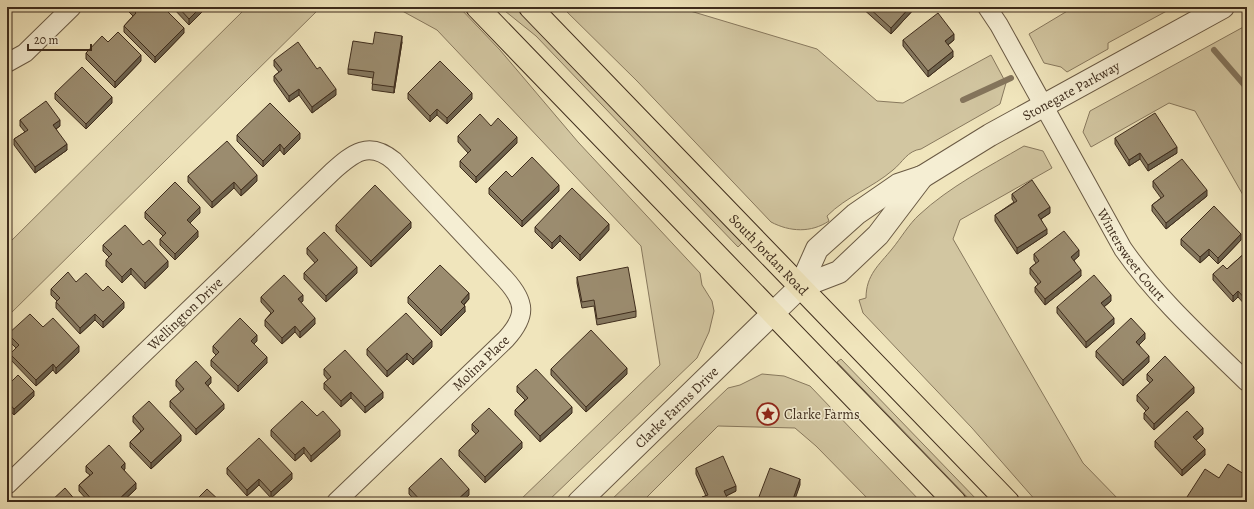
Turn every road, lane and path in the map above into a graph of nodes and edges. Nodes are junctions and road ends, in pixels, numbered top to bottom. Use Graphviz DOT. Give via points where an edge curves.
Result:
graph roads {
  1 [pos="72,7"];
  2 [pos="477,7"];
  3 [pos="530,7"];
  4 [pos="987,7"];
  5 [pos="1222,7"];
  6 [pos="7,63"];
  7 [pos="1043,105"];
  8 [pos="367,149"];
  9 [pos="922,177"];
  10 [pos="800,287"];
  11 [pos="774,313"];
  12 [pos="1247,382"];
  13 [pos="7,485"];
  14 [pos="347,498"];
  15 [pos="579,502"];
  16 [pos="955,502"];
  17 [pos="1008,502"];
  1 -- 6 [label="street" via="25,53"];
  2 -- 11 [label="main road"];
  3 -- 10 [label="main road, South Jordan Road"];
  4 -- 7 [label="street, Wintersweet Court"];
  5 -- 7 [label="street, Stonegate Parkway"];
  7 -- 9 [label="street, Stonegate Parkway"];
  7 -- 12 [label="street, Wintersweet Court" via="1123,249 1139,272 1197,334"];
  8 -- 13 [label="street, Wellington Drive" via="347,158 332,172"];
  8 -- 14 [label="street, Molina Place" via="378,150 394,161 513,288 520,298 522,308 514,330 506,339"];
  9 -- 10 [label="street, Stonegate Parkway" via="878,235 839,272"];
  9 -- 10 [label="street, Stonegate Parkway" via="898,185 856,214 817,249"];
  10 -- 11 [label="street, Stonegate Parkway"];
  10 -- 17 [label="main road, South Jordan Road"];
  11 -- 15 [label="street, Clarke Farms Drive"];
  11 -- 16 [label="main road"];
}
